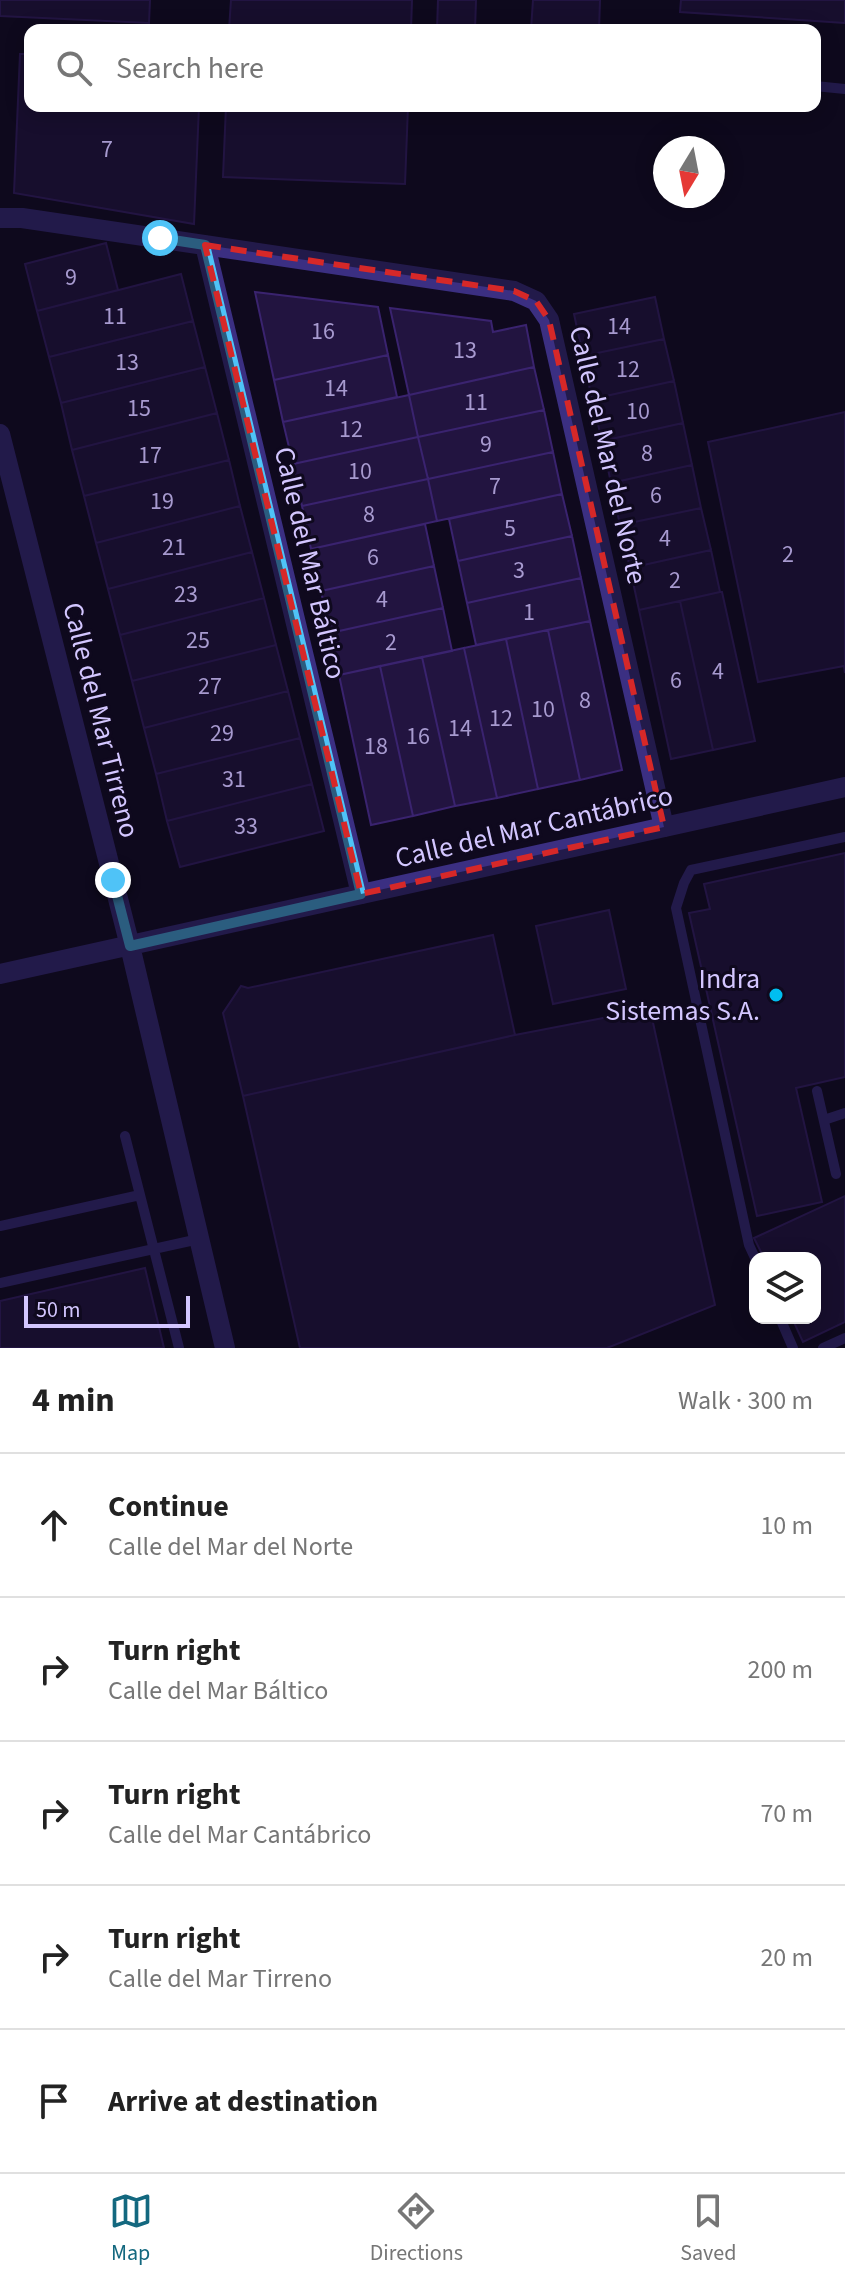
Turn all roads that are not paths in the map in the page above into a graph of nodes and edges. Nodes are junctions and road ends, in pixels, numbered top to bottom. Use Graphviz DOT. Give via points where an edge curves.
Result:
graph roads {
  1 [pos="821,87"];
  2 [pos="845,89"];
  3 [pos="0,218"];
  4 [pos="205,245"];
  5 [pos="0,434"];
  6 [pos="845,787"];
  7 [pos="664,827"];
  8 [pos="845,837"];
  9 [pos="361,894"];
  10 [pos="130,946"];
  11 [pos="0,974"];
  12 [pos="817,1091"];
  13 [pos="845,1113"];
  14 [pos="824,1120"];
  15 [pos="125,1136"];
  16 [pos="836,1174"];
  17 [pos="140,1195"];
  18 [pos="0,1226"];
  19 [pos="199,1239"];
  20 [pos="154,1249"];
  21 [pos="752,1252"];
  22 [pos="0,1283"];
  23 [pos="783,1324"];
  24 [pos="845,1338"];
  25 [pos="179,1348"];
  26 [pos="225,1348"];
  27 [pos="793,1348"];
  28 [pos="823,1348"];
  1 -- 2 [label="lane"];
  3 -- 4 [label="street, Calle del Mar del Norte"];
  4 -- 7 [label="street, Calle del Mar del Norte" via="514,291 536,301 549,320"];
  4 -- 9 [label="street, Calle del Mar Báltico"];
  5 -- 10 [label="street, Calle del Mar Tirreno"];
  6 -- 7 [label="street, Calle del Mar Cantábrico"];
  7 -- 9 [label="street, Calle del Mar Cantábrico"];
  8 -- 21 [label="lane" via="691,870 676,908"];
  9 -- 10 [label="street, Calle del Mar Cantábrico"];
  10 -- 11 [label="street, Calle del Mar Cantábrico"];
  10 -- 19 [label="street, Calle del Mar Tirreno"];
  12 -- 14 [label="lane"];
  13 -- 14 [label="lane"];
  14 -- 16 [label="lane"];
  15 -- 17 [label="lane"];
  17 -- 18 [label="lane"];
  17 -- 20 [label="lane"];
  19 -- 20 [label="lane"];
  19 -- 26 [label="street, Calle del Mar Tirreno"];
  20 -- 22 [label="lane"];
  20 -- 25 [label="lane"];
  23 -- 27 [label="lane"];
  24 -- 28 [label="lane"];
}
